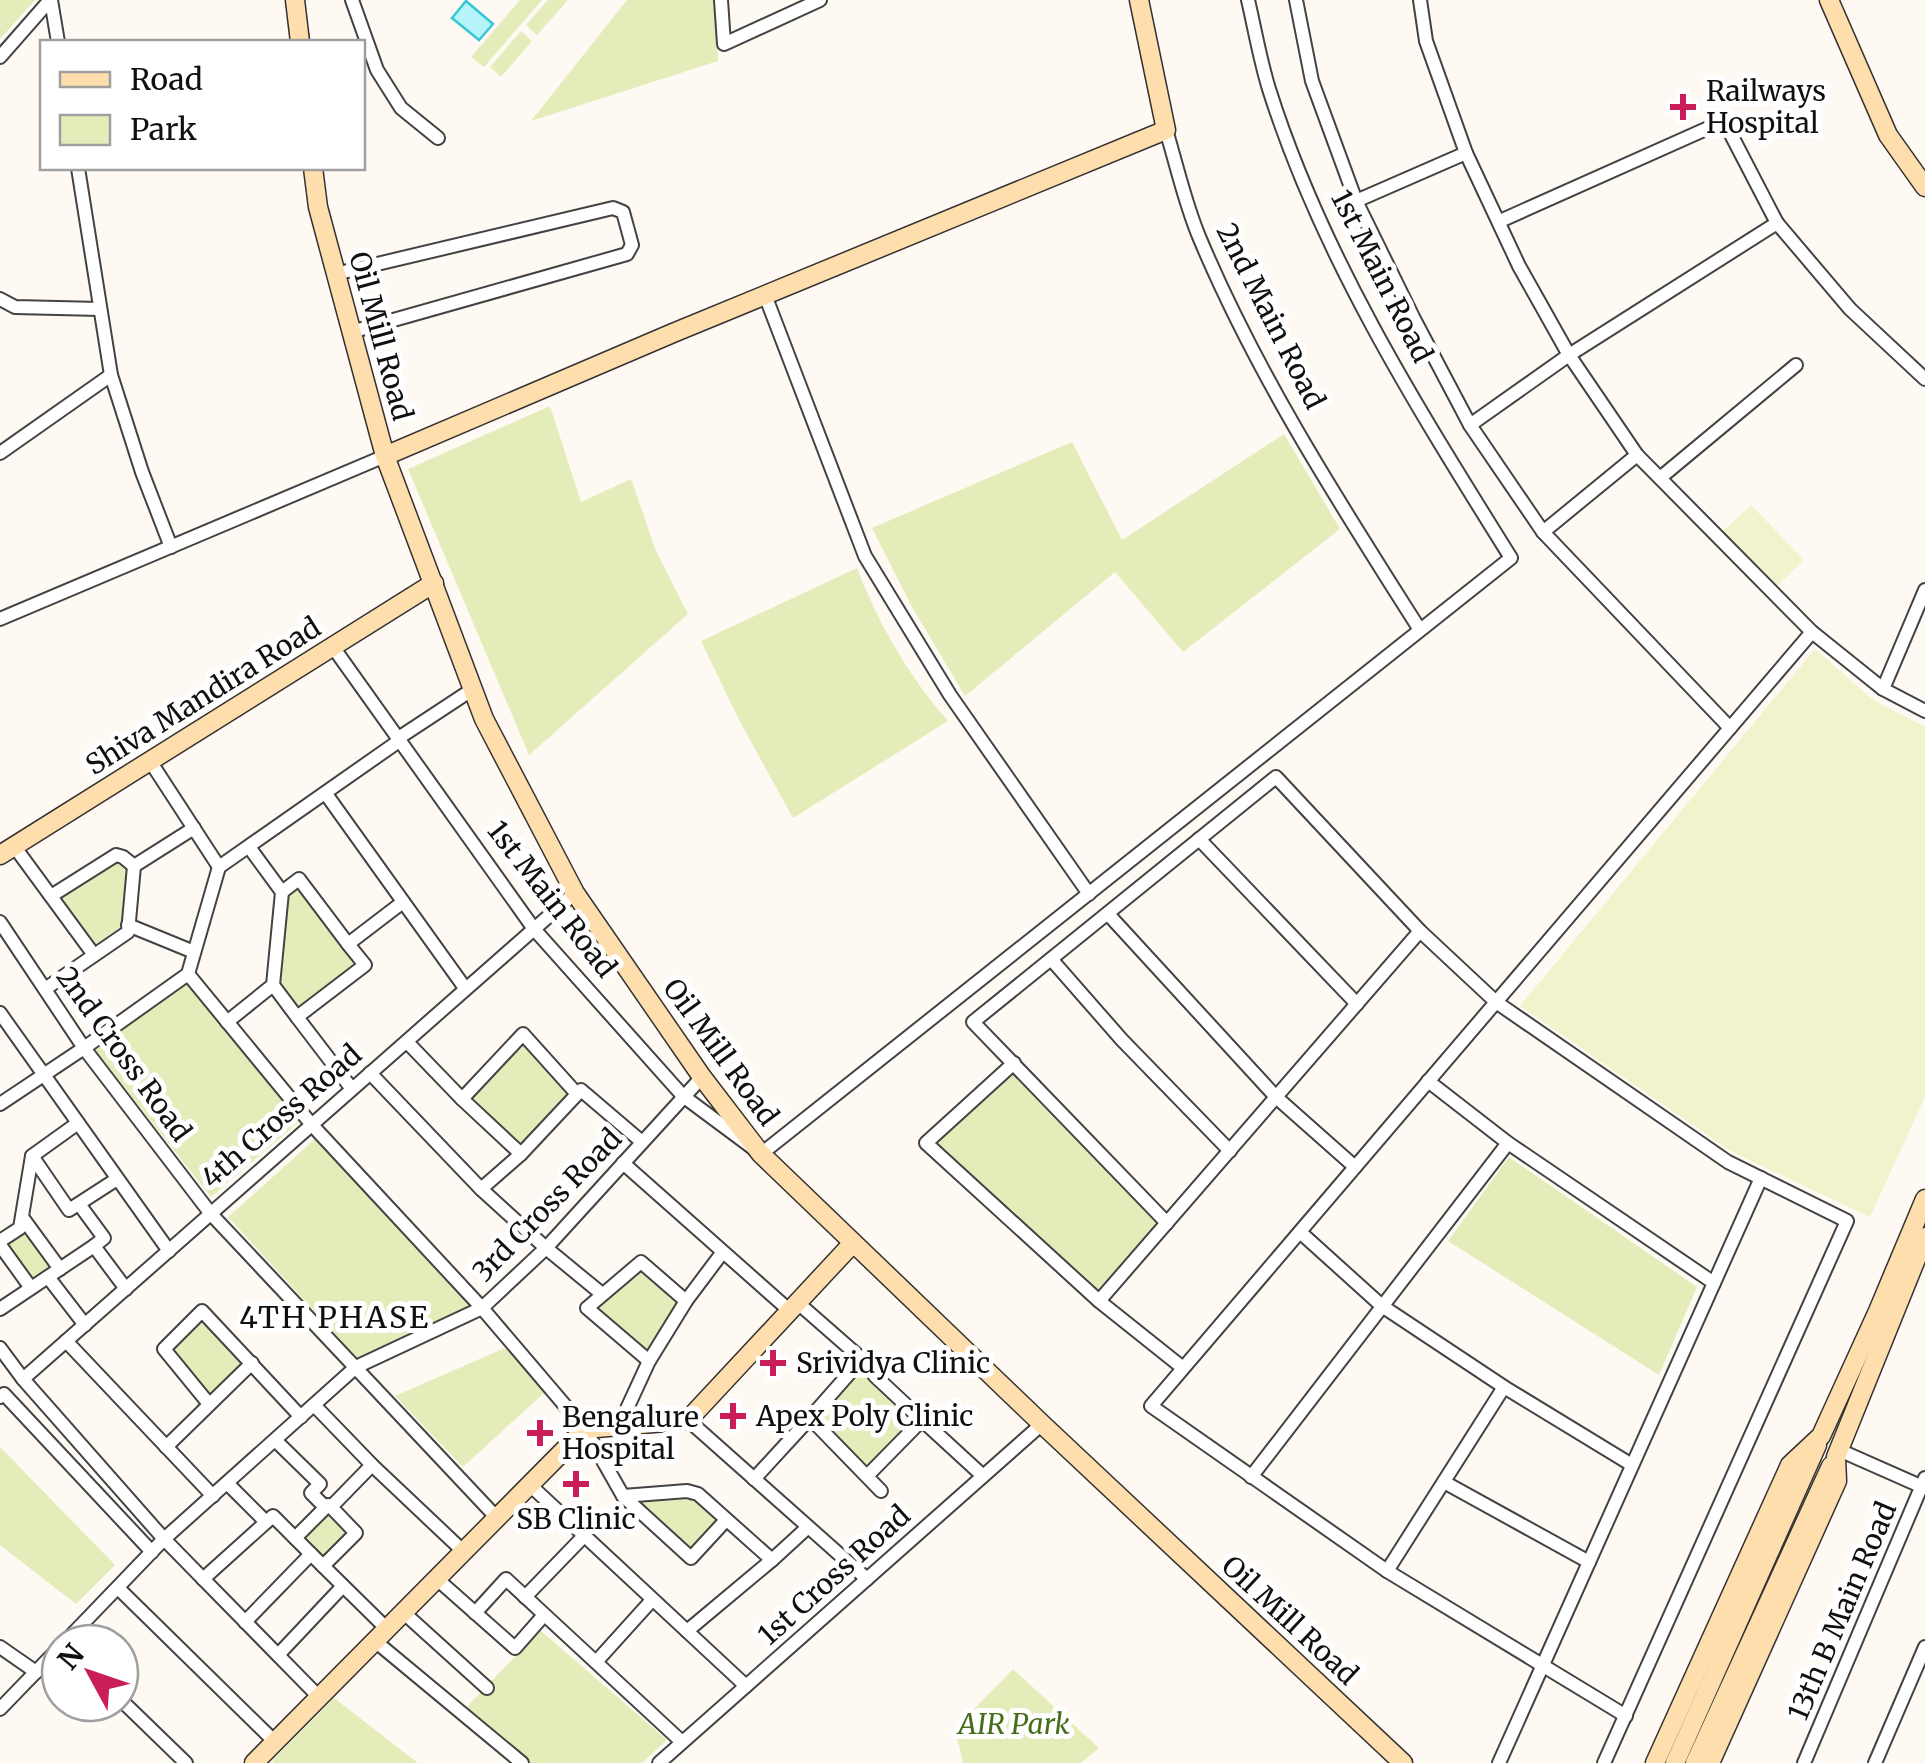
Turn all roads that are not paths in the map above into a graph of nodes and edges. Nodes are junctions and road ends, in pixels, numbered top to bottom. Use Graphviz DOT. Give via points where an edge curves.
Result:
graph roads {
  1 [pos="50,0"];
  2 [pos="295,0"];
  3 [pos="352,0"];
  4 [pos="721,0"];
  5 [pos="820,0"];
  6 [pos="1139,0"];
  7 [pos="1248,0"];
  8 [pos="1296,0"];
  9 [pos="1420,0"];
  10 [pos="1829,0"];
  11 [pos="58,40"];
  12 [pos="300,40"];
  13 [pos="0,57"];
  14 [pos="1166,130"];
  15 [pos="438,138"];
  16 [pos="1466,152"];
  17 [pos="78,170"];
  18 [pos="313,170"];
  19 [pos="1925,187"];
  20 [pos="1356,200"];
  21 [pos="1500,221"];
  22 [pos="1778,223"];
  23 [pos="336,274"];
  24 [pos="765,295"];
  25 [pos="0,298"];
  26 [pos="100,309"];
  27 [pos="351,332"];
  28 [pos="1570,355"];
  29 [pos="1796,365"];
  30 [pos="111,374"];
  31 [pos="1925,379"];
  32 [pos="1470,424"];
  33 [pos="0,453"];
  34 [pos="385,456"];
  35 [pos="1637,456"];
  36 [pos="1660,478"];
  37 [pos="1543,532"];
  38 [pos="172,548"];
  39 [pos="434,582"];
  40 [pos="1925,590"];
  41 [pos="0,619"];
  42 [pos="1420,630"];
  43 [pos="1812,632"];
  44 [pos="333,647"];
  45 [pos="473,689"];
  46 [pos="1883,689"];
  47 [pos="1925,712"];
  48 [pos="1730,728"];
  49 [pos="398,740"];
  50 [pos="150,761"];
  51 [pos="326,794"];
  52 [pos="194,828"];
  53 [pos="1199,840"];
  54 [pos="249,847"];
  55 [pos="7,850"];
  56 [pos="134,866"];
  57 [pos="219,867"];
  58 [pos="282,892"];
  59 [pos="575,893"];
  60 [pos="1089,894"];
  61 [pos="50,896"];
  62 [pos="403,902"];
  63 [pos="1108,914"];
  64 [pos="0,922"];
  65 [pos="128,925"];
  66 [pos="534,929"];
  67 [pos="1420,931"];
  68 [pos="348,944"];
  69 [pos="194,952"];
  70 [pos="94,955"];
  71 [pos="1052,959"];
  72 [pos="188,974"];
  73 [pos="273,985"];
  74 [pos="465,988"];
  75 [pos="45,989"];
  76 [pos="1496,1002"];
  77 [pos="1357,1004"];
  78 [pos="0,1013"];
  79 [pos="297,1017"];
  80 [pos="227,1022"];
  81 [pos="407,1042"];
  82 [pos="84,1048"];
  83 [pos="1014,1063"];
  84 [pos="43,1074"];
  85 [pos="370,1074"];
  86 [pos="702,1077"];
  87 [pos="1428,1081"];
  88 [pos="352,1089"];
  89 [pos="577,1094"];
  90 [pos="683,1096"];
  91 [pos="1276,1098"];
  92 [pos="462,1099"];
  93 [pos="0,1104"];
  94 [pos="78,1123"];
  95 [pos="312,1125"];
  96 [pos="642,1142"];
  97 [pos="1508,1144"];
  98 [pos="1230,1151"];
  99 [pos="520,1154"];
  100 [pos="761,1154"];
  101 [pos="32,1156"];
  102 [pos="623,1163"];
  103 [pos="1355,1167"];
  104 [pos="1760,1178"];
  105 [pos="117,1179"];
  106 [pos="482,1189"];
  107 [pos="1925,1199"];
  108 [pos="79,1204"];
  109 [pos="211,1214"];
  110 [pos="22,1217"];
  111 [pos="1167,1223"];
  112 [pos="1300,1232"];
  113 [pos="1925,1237"];
  114 [pos="0,1243"];
  115 [pos="853,1243"];
  116 [pos="94,1246"];
  117 [pos="546,1248"];
  118 [pos="169,1251"];
  119 [pos="722,1253"];
  120 [pos="54,1273"];
  121 [pos="1714,1283"];
  122 [pos="31,1288"];
  123 [pos="126,1289"];
  124 [pos="602,1294"];
  125 [pos="686,1301"];
  126 [pos="1099,1302"];
  127 [pos="1382,1306"];
  128 [pos="794,1307"];
  129 [pos="482,1308"];
  130 [pos="0,1309"];
  131 [pos="84,1325"];
  132 [pos="66,1341"];
  133 [pos="0,1348"];
  134 [pos="862,1359"];
  135 [pos="650,1361"];
  136 [pos="252,1363"];
  137 [pos="356,1368"];
  138 [pos="1182,1368"];
  139 [pos="23,1379"];
  140 [pos="1504,1387"];
  141 [pos="0,1396"];
  142 [pos="209,1404"];
  143 [pos="314,1405"];
  144 [pos="301,1417"];
  145 [pos="810,1418"];
  146 [pos="688,1420"];
  147 [pos="922,1420"];
  148 [pos="1042,1424"];
  149 [pos="619,1426"];
  150 [pos="585,1430"];
  151 [pos="1821,1436"];
  152 [pos="275,1440"];
  153 [pos="166,1447"];
  154 [pos="1837,1454"];
  155 [pos="372,1465"];
  156 [pos="1632,1465"];
  157 [pos="867,1476"];
  158 [pos="983,1476"];
  159 [pos="1251,1477"];
  160 [pos="754,1479"];
  161 [pos="1444,1482"];
  162 [pos="227,1483"];
  163 [pos="1924,1484"];
  164 [pos="530,1485"];
  165 [pos="882,1491"];
  166 [pos="213,1496"];
  167 [pos="623,1496"];
  168 [pos="328,1507"];
  169 [pos="498,1518"];
  170 [pos="726,1520"];
  171 [pos="266,1522"];
  172 [pos="808,1526"];
  173 [pos="584,1536"];
  174 [pos="295,1538"];
  175 [pos="164,1539"];
  176 [pos="152,1552"];
  177 [pos="464,1552"];
  178 [pos="311,1554"];
  179 [pos="772,1560"];
  180 [pos="1589,1562"];
  181 [pos="323,1566"];
  182 [pos="1387,1571"];
  183 [pos="437,1578"];
  184 [pos="867,1578"];
  185 [pos="204,1579"];
  186 [pos="344,1586"];
  187 [pos="118,1588"];
  188 [pos="525,1597"];
  189 [pos="652,1600"];
  190 [pos="403,1612"];
  191 [pos="476,1613"];
  192 [pos="544,1615"];
  193 [pos="245,1622"];
  194 [pos="85,1623"];
  195 [pos="686,1632"];
  196 [pos="381,1635"];
  197 [pos="0,1647"];
  198 [pos="1925,1647"];
  199 [pos="278,1655"];
  200 [pos="596,1662"];
  201 [pos="1542,1665"];
  202 [pos="40,1668"];
  203 [pos="36,1672"];
  204 [pos="746,1686"];
  205 [pos="487,1688"];
  206 [pos="319,1698"];
  207 [pos="0,1709"];
  208 [pos="1626,1716"];
  209 [pos="140,1718"];
  210 [pos="275,1742"];
  211 [pos="682,1742"];
  212 [pos="186,1763"];
  213 [pos="254,1763"];
  214 [pos="522,1763"];
  215 [pos="659,1763"];
  216 [pos="1403,1763"];
  217 [pos="1499,1763"];
  218 [pos="1604,1763"];
  219 [pos="1655,1763"];
  220 [pos="1674,1763"];
  221 [pos="1694,1763"];
  222 [pos="1710,1763"];
  223 [pos="1804,1763"];
  224 [pos="1874,1763"];
  1 -- 11 [label="street"];
  1 -- 13 [label="street"];
  2 -- 12 [label="main road"];
  3 -- 15 [label="street" via="377,70 400,108"];
  4 -- 5 [label="street" via="724,44"];
  6 -- 14 [label="main road, 2nd Main Road"];
  7 -- 42 [label="street, 1st Main Road" via="1269,88 1349,282 1510,558"];
  8 -- 20 [label="street" via="1312,80"];
  9 -- 16 [label="street" via="1426,40"];
  10 -- 19 [label="main road" via="1888,135"];
  14 -- 24 [label="main road"];
  14 -- 42 [label="street, 2nd Main Road" via="1198,235 1246,339"];
  16 -- 20 [label="street"];
  16 -- 21 [label="street"];
  17 -- 26 [label="street"];
  18 -- 23 [label="main road, Oil Mill Road"];
  20 -- 32 [label="street"];
  21 -- 22 [label="street" via="1724,120"];
  21 -- 28 [label="street"];
  22 -- 28 [label="street"];
  22 -- 31 [label="street" via="1850,309"];
  23 -- 27 [label="main road, Oil Mill Road"];
  23 -- 27 [label="street" via="613,208 623,212 632,245 628,254"];
  24 -- 34 [label="main road"];
  24 -- 60 [label="street" via="865,556 950,695"];
  25 -- 26 [label="street" via="16,307"];
  26 -- 30 [label="street"];
  27 -- 34 [label="main road, Oil Mill Road"];
  28 -- 32 [label="street"];
  28 -- 35 [label="street"];
  29 -- 36 [label="street"];
  30 -- 33 [label="street"];
  30 -- 38 [label="street"];
  32 -- 37 [label="street"];
  34 -- 38 [label="street"];
  34 -- 39 [label="main road, Oil Mill Road"];
  35 -- 36 [label="street"];
  35 -- 37 [label="street"];
  36 -- 43 [label="street"];
  37 -- 48 [label="street"];
  38 -- 41 [label="street"];
  39 -- 44 [label="main road, Shiva Mandira Road"];
  39 -- 45 [label="main road, Oil Mill Road"];
  40 -- 46 [label="street"];
  42 -- 60 [label="street"];
  43 -- 46 [label="street"];
  43 -- 48 [label="street"];
  44 -- 49 [label="street, 1st Main Road"];
  44 -- 50 [label="main road, Shiva Mandira Road"];
  45 -- 49 [label="street"];
  45 -- 59 [label="main road, Oil Mill Road"];
  46 -- 47 [label="street"];
  48 -- 76 [label="street"];
  49 -- 51 [label="street"];
  49 -- 66 [label="street, 1st Main Road"];
  50 -- 52 [label="street"];
  50 -- 55 [label="main road, Shiva Mandira Road"];
  51 -- 54 [label="street"];
  51 -- 62 [label="street"];
  52 -- 56 [label="street"];
  52 -- 57 [label="street"];
  53 -- 63 [label="street"];
  53 -- 67 [label="street" via="1276,777"];
  53 -- 77 [label="street"];
  54 -- 57 [label="street"];
  54 -- 58 [label="street"];
  55 -- 61 [label="street"];
  56 -- 61 [label="street" via="116,855"];
  56 -- 65 [label="street"];
  57 -- 69 [label="street"];
  58 -- 68 [label="street" via="299,880"];
  58 -- 73 [label="street"];
  59 -- 66 [label="street, 4th Cross Road"];
  59 -- 86 [label="main road, Oil Mill Road"];
  60 -- 100 [label="street"];
  61 -- 70 [label="street"];
  62 -- 68 [label="street"];
  62 -- 74 [label="street"];
  63 -- 71 [label="street"];
  63 -- 91 [label="street"];
  64 -- 75 [label="street, 2nd Cross Road"];
  65 -- 69 [label="street"];
  65 -- 70 [label="street" via="128,932"];
  66 -- 74 [label="street, 4th Cross Road"];
  66 -- 90 [label="street, 1st Main Road"];
  67 -- 76 [label="street"];
  67 -- 77 [label="street"];
  68 -- 79 [label="street" via="365,965"];
  69 -- 72 [label="street"];
  70 -- 75 [label="street"];
  71 -- 83 [label="street" via="973,1022"];
  71 -- 98 [label="street"];
  72 -- 80 [label="street"];
  72 -- 82 [label="street"];
  73 -- 79 [label="street"];
  73 -- 80 [label="street"];
  74 -- 81 [label="street, 4th Cross Road"];
  75 -- 82 [label="street, 2nd Cross Road"];
  76 -- 87 [label="street"];
  76 -- 104 [label="street"];
  77 -- 91 [label="street"];
  78 -- 84 [label="street"];
  79 -- 88 [label="street"];
  80 -- 95 [label="street"];
  81 -- 85 [label="street, 4th Cross Road"];
  81 -- 92 [label="street"];
  82 -- 84 [label="street"];
  82 -- 109 [label="street, 2nd Cross Road"];
  83 -- 111 [label="street"];
  83 -- 126 [label="street" via="926,1143"];
  84 -- 93 [label="street"];
  84 -- 94 [label="street"];
  85 -- 88 [label="street, 4th Cross Road"];
  85 -- 106 [label="street"];
  86 -- 90 [label="street, 3rd Cross Road"];
  86 -- 100 [label="main road, Oil Mill Road"];
  87 -- 97 [label="street"];
  87 -- 103 [label="street"];
  88 -- 95 [label="street, 4th Cross Road"];
  89 -- 92 [label="street" via="523,1034"];
  89 -- 96 [label="street" via="582,1090"];
  89 -- 99 [label="street"];
  90 -- 96 [label="street, 3rd Cross Road"];
  90 -- 100 [label="street, 1st Main Road"];
  91 -- 98 [label="street"];
  91 -- 103 [label="street"];
  92 -- 99 [label="street"];
  94 -- 101 [label="street"];
  94 -- 105 [label="street"];
  95 -- 109 [label="street, 4th Cross Road"];
  95 -- 129 [label="street"];
  96 -- 102 [label="street, 3rd Cross Road"];
  97 -- 121 [label="street"];
  97 -- 127 [label="street"];
  98 -- 111 [label="street"];
  99 -- 106 [label="street"];
  100 -- 115 [label="main road, Oil Mill Road"];
  101 -- 108 [label="street" via="69,1210"];
  101 -- 110 [label="street"];
  102 -- 117 [label="street, 3rd Cross Road"];
  102 -- 119 [label="street"];
  103 -- 112 [label="street"];
  104 -- 121 [label="street"];
  104 -- 208 [label="street" via="1846,1221"];
  105 -- 108 [label="street"];
  105 -- 118 [label="street"];
  106 -- 117 [label="street"];
  107 -- 151 [label="main road"];
  108 -- 116 [label="street" via="104,1238"];
  109 -- 118 [label="street, 4th Cross Road"];
  109 -- 137 [label="street, 2nd Cross Road"];
  110 -- 114 [label="street" via="20,1228"];
  110 -- 120 [label="street"];
  111 -- 126 [label="street"];
  112 -- 127 [label="street"];
  112 -- 138 [label="street"];
  113 -- 154 [label="main road"];
  114 -- 122 [label="street"];
  115 -- 128 [label="main road"];
  115 -- 148 [label="main road, Oil Mill Road"];
  116 -- 120 [label="street"];
  116 -- 123 [label="street"];
  117 -- 124 [label="street"];
  117 -- 129 [label="street, 3rd Cross Road"];
  118 -- 123 [label="street, 4th Cross Road"];
  119 -- 125 [label="street"];
  119 -- 128 [label="street"];
  120 -- 122 [label="street"];
  120 -- 131 [label="street"];
  121 -- 156 [label="street"];
  122 -- 130 [label="street"];
  123 -- 131 [label="street, 4th Cross Road"];
  124 -- 125 [label="street" via="642,1262"];
  124 -- 135 [label="street" via="587,1308"];
  125 -- 135 [label="street"];
  126 -- 138 [label="street"];
  127 -- 140 [label="street"];
  127 -- 159 [label="street"];
  128 -- 134 [label="street"];
  128 -- 146 [label="main road"];
  129 -- 137 [label="street, 3rd Cross Road"];
  129 -- 150 [label="street"];
  131 -- 132 [label="street, 4th Cross Road"];
  132 -- 139 [label="street, 4th Cross Road"];
  132 -- 153 [label="street"];
  133 -- 139 [label="street"];
  134 -- 145 [label="street"];
  134 -- 147 [label="street"];
  135 -- 149 [label="street"];
  136 -- 142 [label="street"];
  136 -- 142 [label="street" via="202,1310 164,1349"];
  136 -- 144 [label="street"];
  137 -- 143 [label="street, 3rd Cross Road"];
  137 -- 169 [label="street, 2nd Cross Road"];
  138 -- 159 [label="street" via="1151,1406"];
  139 -- 175 [label="street"];
  140 -- 156 [label="street"];
  140 -- 161 [label="street"];
  141 -- 176 [label="street"];
  142 -- 153 [label="street"];
  143 -- 144 [label="street, 3rd Cross Road"];
  143 -- 155 [label="street"];
  144 -- 152 [label="street, 3rd Cross Road"];
  145 -- 157 [label="street"];
  145 -- 160 [label="street"];
  146 -- 149 [label="main road"];
  146 -- 160 [label="street"];
  147 -- 157 [label="street"];
  147 -- 158 [label="street"];
  148 -- 158 [label="street, 1st Cross Road"];
  148 -- 216 [label="main road, Oil Mill Road"];
  149 -- 150 [label="main road"];
  150 -- 164 [label="main road"];
  150 -- 167 [label="street"];
  151 -- 219 [label="main road" via="1790,1465"];
  151 -- 220 [label="main road"];
  152 -- 162 [label="street, 3rd Cross Road"];
  152 -- 168 [label="street" via="320,1484 311,1493"];
  153 -- 166 [label="street"];
  154 -- 163 [label="street"];
  154 -- 221 [label="main road"];
  154 -- 222 [label="main road" via="1837,1481"];
  155 -- 168 [label="street"];
  155 -- 177 [label="street"];
  156 -- 180 [label="street"];
  157 -- 165 [label="street"];
  158 -- 184 [label="street, 1st Cross Road"];
  159 -- 182 [label="street"];
  160 -- 172 [label="street"];
  161 -- 180 [label="street"];
  161 -- 182 [label="street"];
  162 -- 166 [label="street, 3rd Cross Road"];
  162 -- 171 [label="street"];
  163 -- 223 [label="street, 13th B Main Road"];
  164 -- 169 [label="main road"];
  164 -- 173 [label="street"];
  166 -- 175 [label="street, 3rd Cross Road"];
  167 -- 170 [label="street" via="687,1490"];
  167 -- 170 [label="street" via="691,1558"];
  168 -- 174 [label="street"];
  168 -- 181 [label="street" via="356,1533"];
  169 -- 177 [label="main road"];
  170 -- 179 [label="street"];
  171 -- 174 [label="street" via="273,1516"];
  171 -- 185 [label="street"];
  172 -- 179 [label="street"];
  172 -- 184 [label="street"];
  173 -- 188 [label="street"];
  173 -- 189 [label="street"];
  174 -- 178 [label="street"];
  175 -- 176 [label="street, 3rd Cross Road"];
  175 -- 185 [label="street"];
  176 -- 187 [label="street, 3rd Cross Road"];
  177 -- 183 [label="main road"];
  178 -- 181 [label="street"];
  178 -- 193 [label="street"];
  179 -- 195 [label="street"];
  180 -- 201 [label="street"];
  181 -- 186 [label="street"];
  182 -- 201 [label="street"];
  183 -- 190 [label="main road"];
  183 -- 191 [label="street"];
  184 -- 204 [label="street, 1st Cross Road"];
  185 -- 193 [label="street"];
  186 -- 196 [label="street"];
  186 -- 199 [label="street"];
  187 -- 194 [label="street, 3rd Cross Road"];
  187 -- 210 [label="street"];
  188 -- 191 [label="street" via="506,1579"];
  188 -- 192 [label="street"];
  189 -- 195 [label="street"];
  189 -- 200 [label="street"];
  190 -- 196 [label="main road"];
  190 -- 205 [label="street"];
  191 -- 192 [label="street" via="515,1648"];
  192 -- 200 [label="street"];
  193 -- 199 [label="street"];
  195 -- 204 [label="street"];
  196 -- 206 [label="main road"];
  196 -- 214 [label="street"];
  197 -- 203 [label="street"];
  198 -- 224 [label="street"];
  199 -- 206 [label="street"];
  200 -- 211 [label="street"];
  201 -- 208 [label="street"];
  201 -- 217 [label="street"];
  202 -- 203 [label="street, 3rd Cross Road"];
  203 -- 207 [label="street, 3rd Cross Road"];
  204 -- 211 [label="street, 1st Cross Road"];
  206 -- 210 [label="main road"];
  208 -- 218 [label="street"];
  209 -- 212 [label="street"];
  210 -- 213 [label="main road"];
  211 -- 215 [label="street, 1st Cross Road"];
}
